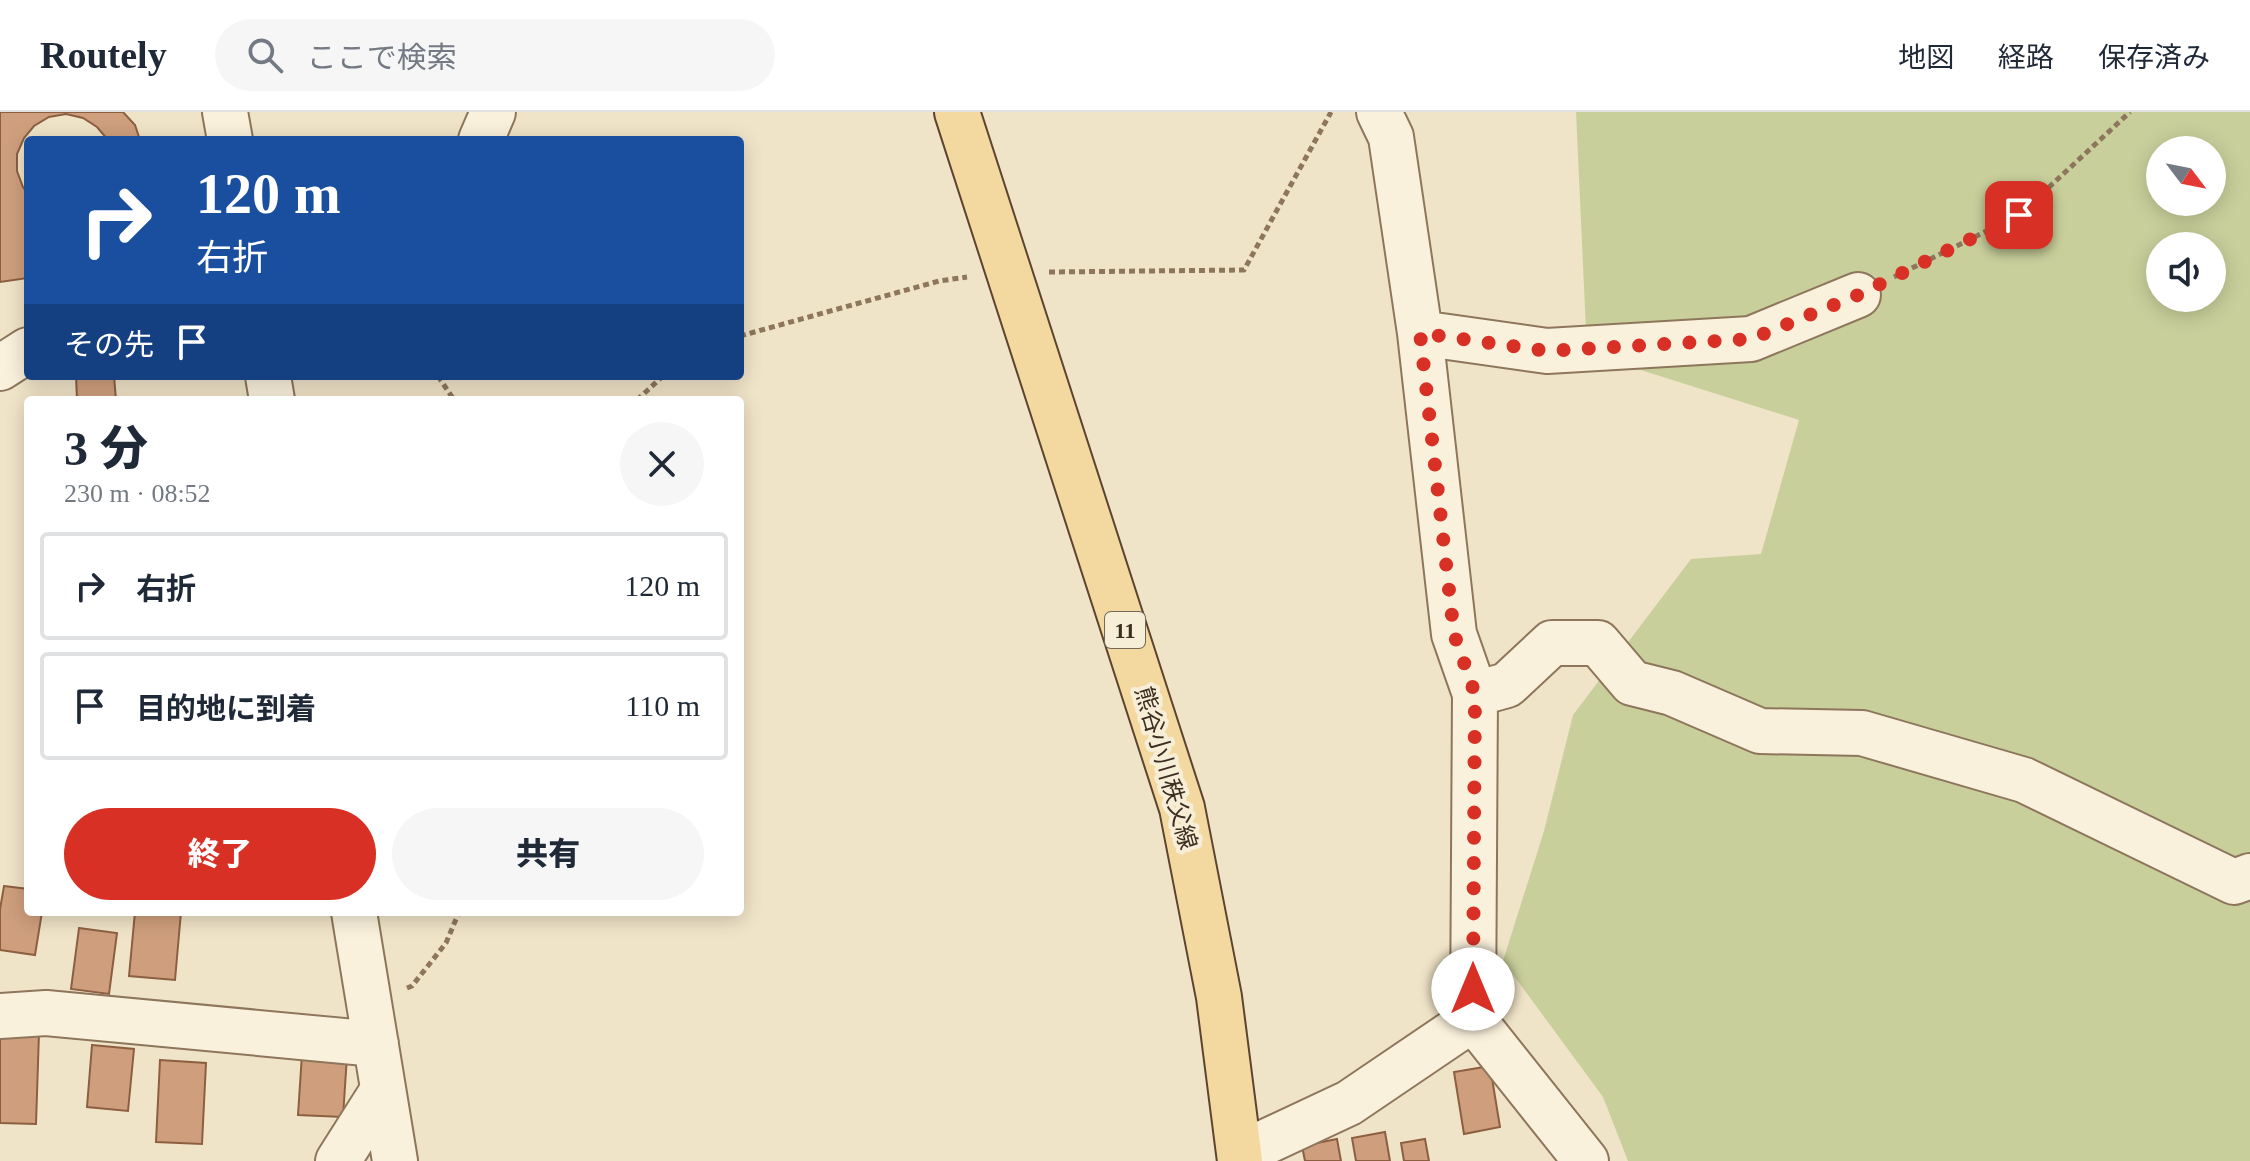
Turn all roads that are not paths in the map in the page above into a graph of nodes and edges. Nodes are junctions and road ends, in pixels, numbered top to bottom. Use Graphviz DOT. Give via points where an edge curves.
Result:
graph roads {
  1 [pos="225,112"];
  2 [pos="493,112"];
  3 [pos="957,112"];
  4 [pos="1379,112"];
  5 [pos="229,136"];
  6 [pos="483,136"];
  7 [pos="1858,295"];
  8 [pos="1420,333"];
  9 [pos="24,353"];
  10 [pos="0,368"];
  11 [pos="1475,694"];
  12 [pos="2249,877"];
  13 [pos="355,916"];
  14 [pos="0,1016"];
  15 [pos="1473,1019"];
  16 [pos="372,1023"];
  17 [pos="383,1090"];
  18 [pos="1240,1157"];
  19 [pos="338,1161"];
  20 [pos="395,1161"];
  21 [pos="1586,1161"];
  1 -- 5 [label="street"];
  2 -- 6 [label="street"];
  3 -- 18 [label="main road, 熊谷小川秩父線 / 11" via="1182,808 1219,997"];
  4 -- 8 [label="street" via="1391,137"];
  7 -- 8 [label="street" via="1751,339 1547,351"];
  8 -- 11 [label="street" via="1454,634"];
  9 -- 10 [label="street"];
  11 -- 12 [label="street" via="1507,685 1552,643 1598,643 1632,683 1672,693 1760,731 1862,733 2024,780 2234,882"];
  11 -- 15 [label="street"];
  13 -- 16 [label="street"];
  14 -- 16 [label="street"];
  15 -- 18 [label="street" via="1349,1103"];
  15 -- 21 [label="street"];
  16 -- 17 [label="street"];
  17 -- 19 [label="street"];
  17 -- 20 [label="street"];
}
